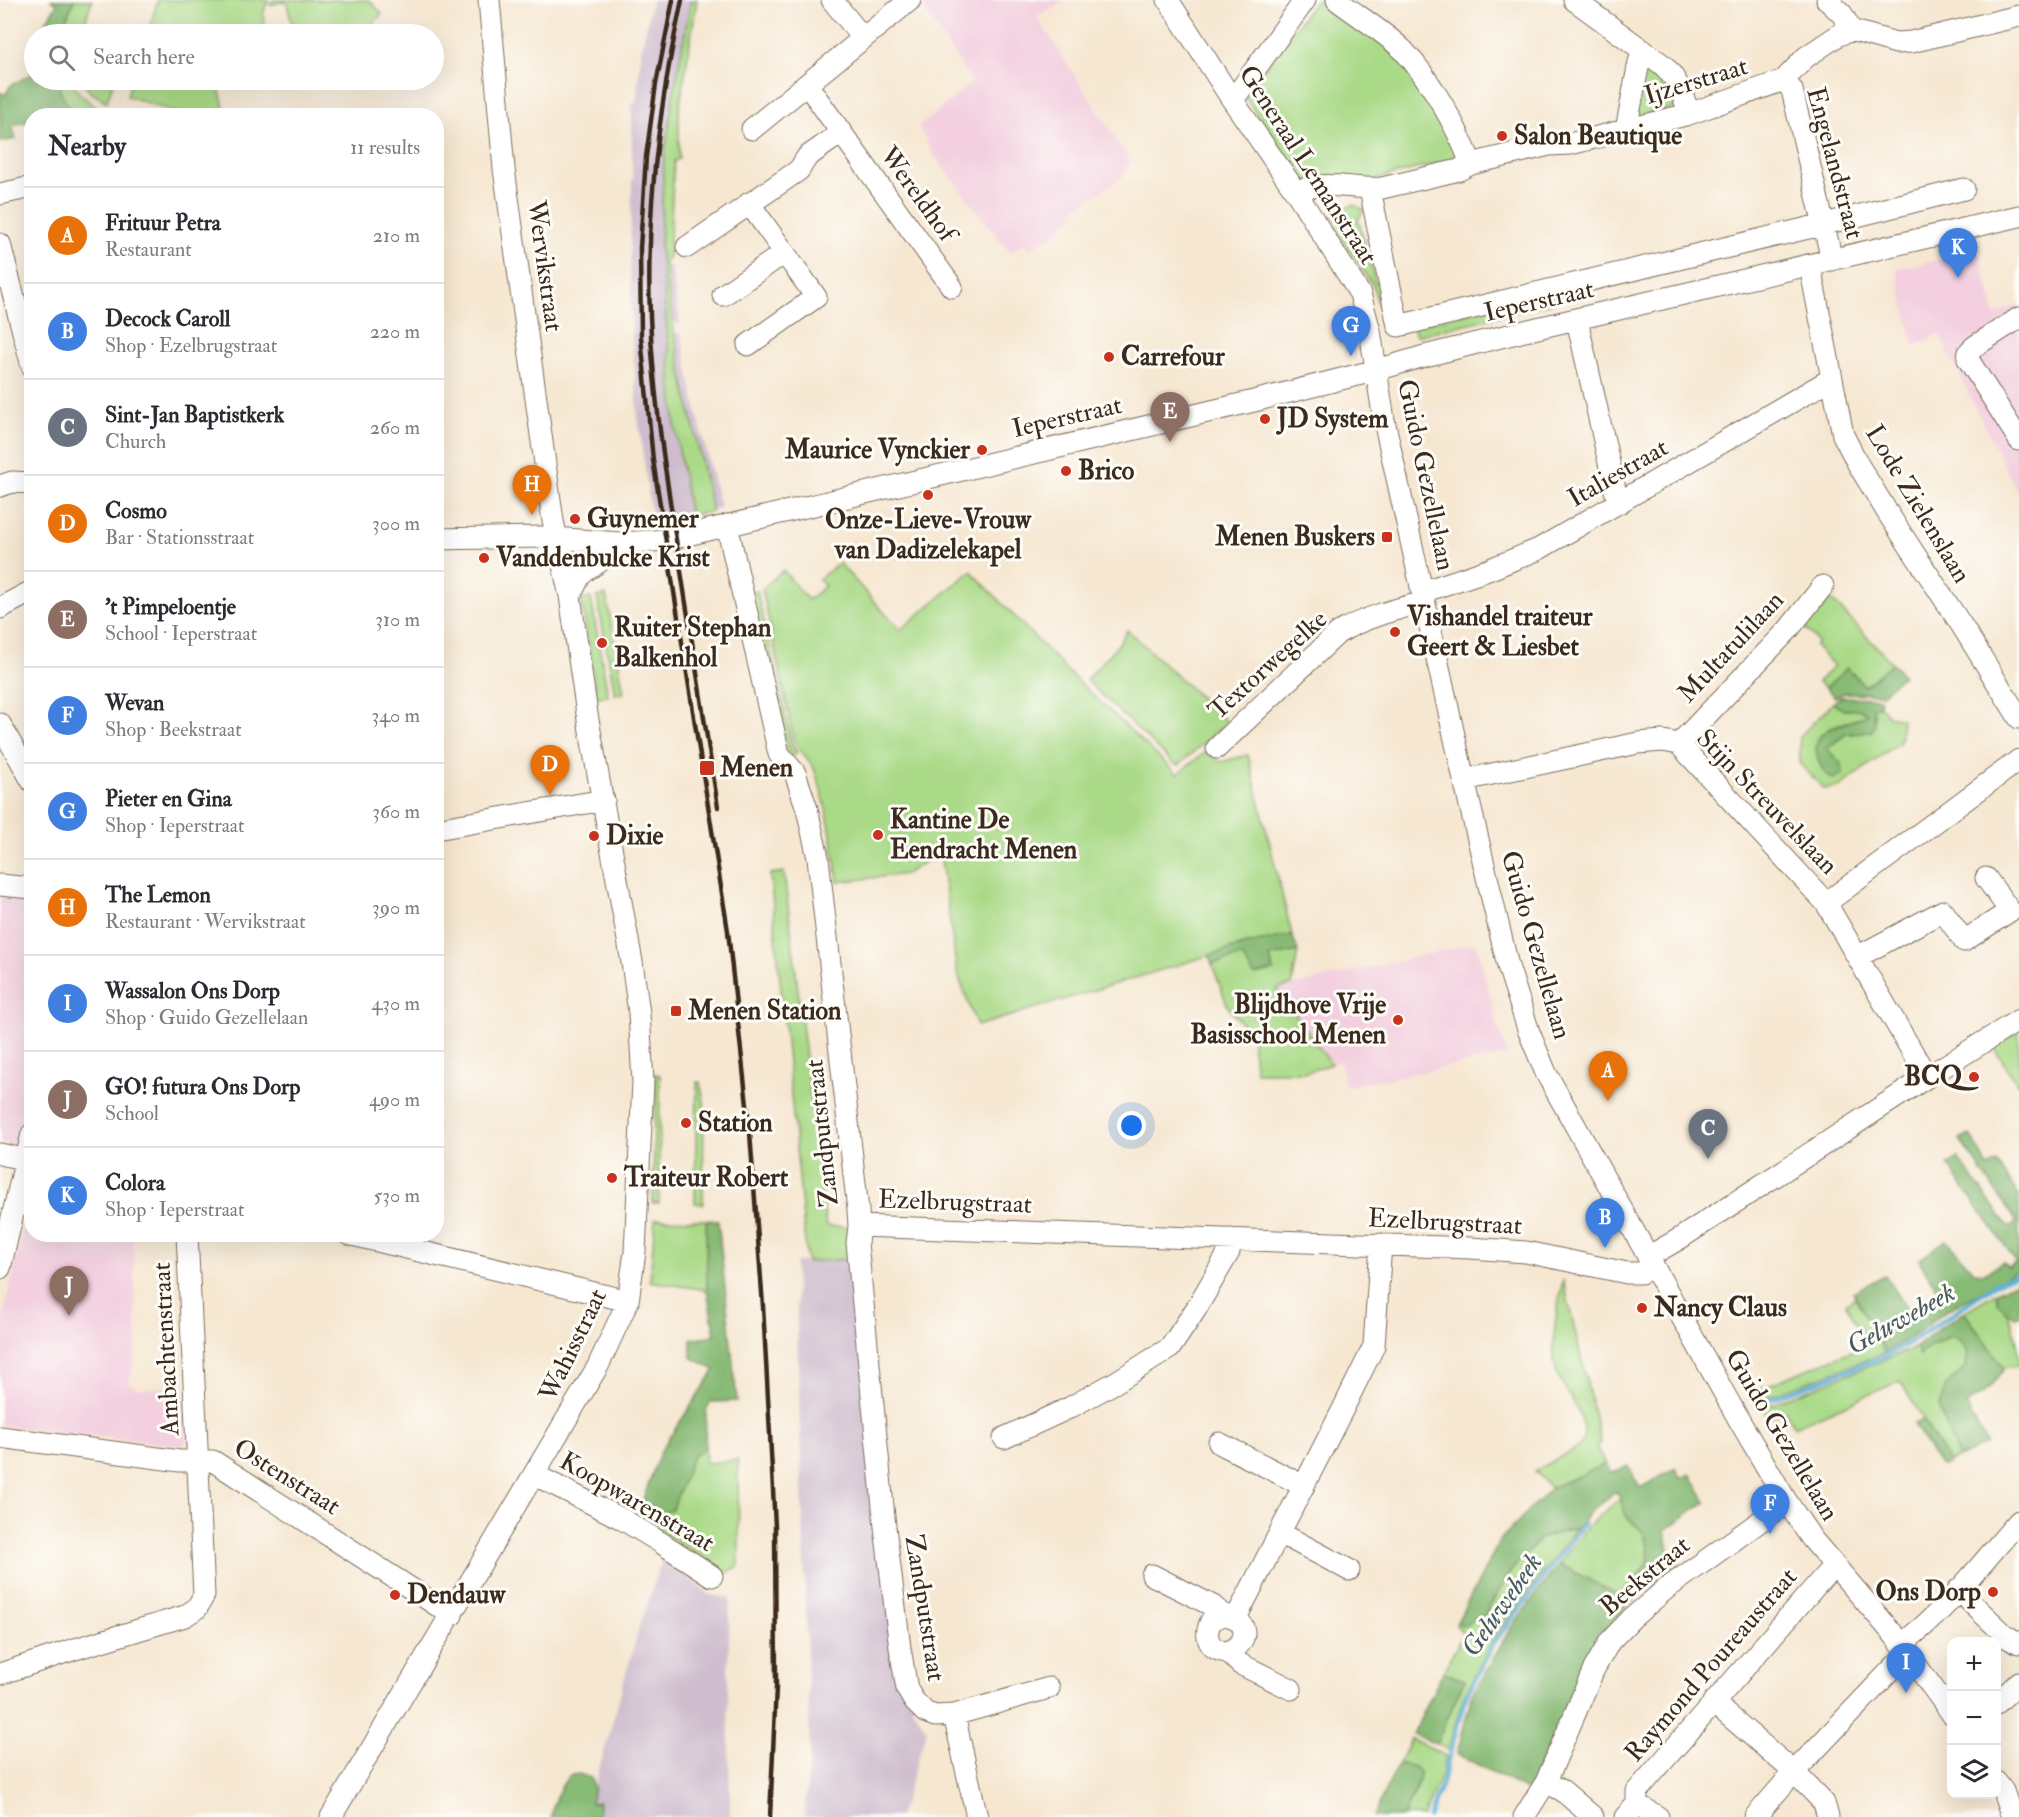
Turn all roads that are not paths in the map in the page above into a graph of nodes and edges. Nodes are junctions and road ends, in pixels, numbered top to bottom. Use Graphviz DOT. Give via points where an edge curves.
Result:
graph roads {
  1 [pos="489,0"];
  2 [pos="832,0"];
  3 [pos="910,0"];
  4 [pos="1168,0"];
  5 [pos="1305,0"];
  6 [pos="1337,0"];
  7 [pos="1574,0"];
  8 [pos="1827,0"];
  9 [pos="2019,16"];
  10 [pos="1851,30"];
  11 [pos="863,38"];
  12 [pos="1643,51"];
  13 [pos="1784,80"];
  14 [pos="806,86"];
  15 [pos="1231,98"];
  16 [pos="1689,114"];
  17 [pos="753,129"];
  18 [pos="1626,130"];
  19 [pos="841,133"];
  20 [pos="1471,164"];
  21 [pos="24,189"];
  22 [pos="1370,189"];
  23 [pos="1964,189"];
  24 [pos="1296,192"];
  25 [pos="0,194"];
  26 [pos="749,203"];
  27 [pos="2019,216"];
  28 [pos="1825,224"];
  29 [pos="0,244"];
  30 [pos="687,248"];
  31 [pos="784,253"];
  32 [pos="1832,260"];
  33 [pos="1810,266"];
  34 [pos="952,287"];
  35 [pos="723,295"];
  36 [pos="2019,318"];
  37 [pos="1577,320"];
  38 [pos="1398,326"];
  39 [pos="24,334"];
  40 [pos="748,345"];
  41 [pos="1377,370"];
  42 [pos="1831,379"];
  43 [pos="2019,440"];
  44 [pos="24,483"];
  45 [pos="0,486"];
  46 [pos="1620,503"];
  47 [pos="727,525"];
  48 [pos="556,538"];
  49 [pos="444,539"];
  50 [pos="620,543"];
  51 [pos="1823,586"];
  52 [pos="24,595"];
  53 [pos="570,596"];
  54 [pos="1423,597"];
  55 [pos="0,608"];
  56 [pos="2019,718"];
  57 [pos="0,724"];
  58 [pos="1679,744"];
  59 [pos="1217,747"];
  60 [pos="2019,760"];
  61 [pos="24,767"];
  62 [pos="1464,780"];
  63 [pos="604,800"];
  64 [pos="444,828"];
  65 [pos="1986,878"];
  66 [pos="0,885"];
  67 [pos="24,887"];
  68 [pos="1826,903"];
  69 [pos="1858,956"];
  70 [pos="2019,1020"];
  71 [pos="1928,1077"];
  72 [pos="0,1154"];
  73 [pos="24,1159"];
  74 [pos="24,1179"];
  75 [pos="859,1226"];
  76 [pos="1230,1239"];
  77 [pos="187,1242"];
  78 [pos="381,1242"];
  79 [pos="1381,1244"];
  80 [pos="1651,1261"];
  81 [pos="0,1268"];
  82 [pos="628,1301"];
  83 [pos="0,1437"];
  84 [pos="1004,1438"];
  85 [pos="1219,1443"];
  86 [pos="198,1461"];
  87 [pos="535,1475"];
  88 [pos="1304,1486"];
  89 [pos="1787,1502"];
  90 [pos="2019,1521"];
  91 [pos="1280,1533"];
  92 [pos="1834,1565"];
  93 [pos="1349,1570"];
  94 [pos="1152,1575"];
  95 [pos="712,1576"];
  96 [pos="1958,1590"];
  97 [pos="452,1615"];
  98 [pos="1230,1616"];
  99 [pos="2019,1642"];
  100 [pos="1905,1650"];
  101 [pos="1228,1652"];
  102 [pos="0,1674"];
  103 [pos="2019,1682"];
  104 [pos="1049,1688"];
  105 [pos="1291,1689"];
  106 [pos="2001,1699"];
  107 [pos="1713,1702"];
  108 [pos="1947,1707"];
  109 [pos="954,1715"];
  110 [pos="1794,1772"];
  111 [pos="1546,1782"];
  112 [pos="2001,1788"];
  113 [pos="1631,1810"];
  114 [pos="331,1817"];
  115 [pos="977,1817"];
  116 [pos="1524,1817"];
  117 [pos="1593,1817"];
  118 [pos="1658,1817"];
  119 [pos="1755,1817"];
  120 [pos="1828,1817"];
  121 [pos="2012,1817"];
  1 -- 48 [label="street, Wervikstraat" via="504,170"];
  2 -- 11 [label="street"];
  3 -- 11 [label="street"];
  4 -- 15 [label="street, Generaal Lemanstraat"];
  5 -- 15 [label="street"];
  6 -- 20 [label="street" via="1402,49 1424,75 1462,138"];
  7 -- 12 [label="street"];
  8 -- 10 [label="street"];
  9 -- 10 [label="street" via="1911,42 1896,43"];
  10 -- 13 [label="street, Ijzerstraat" via="1806,57"];
  11 -- 14 [label="street"];
  12 -- 16 [label="street" via="1675,77"];
  12 -- 18 [label="street"];
  13 -- 16 [label="street, Ijzerstraat"];
  13 -- 28 [label="street, Engelandstraat" via="1792,90"];
  14 -- 17 [label="street"];
  14 -- 19 [label="street, Wereldhof"];
  15 -- 24 [label="street, Generaal Lemanstraat"];
  16 -- 18 [label="street, Ijzerstraat"];
  18 -- 20 [label="street, Ijzerstraat"];
  19 -- 26 [label="street" via="807,157 799,170"];
  19 -- 34 [label="street, Wereldhof"];
  20 -- 22 [label="street, Ijzerstraat"];
  21 -- 25 [label="street"];
  22 -- 24 [label="street, Ijzerstraat" via="1334,185 1305,187"];
  22 -- 38 [label="street, Generaal Lemanstraat"];
  23 -- 28 [label="street, Ieperstraat"];
  24 -- 41 [label="street, Generaal Lemanstraat" via="1360,294"];
  26 -- 30 [label="street"];
  26 -- 31 [label="street"];
  27 -- 32 [label="street, Ieperstraat"];
  28 -- 32 [label="street, Engelandstraat"];
  28 -- 38 [label="street, Ieperstraat"];
  29 -- 39 [label="street"];
  31 -- 35 [label="street"];
  31 -- 40 [label="street" via="816,297"];
  32 -- 33 [label="street, Ieperstraat"];
  33 -- 37 [label="street, Ieperstraat"];
  33 -- 42 [label="street, Lode Zielenslaan"];
  36 -- 43 [label="street" via="1975,346 1968,359"];
  37 -- 41 [label="street, Ieperstraat"];
  37 -- 46 [label="street"];
  41 -- 47 [label="street, Ieperstraat"];
  41 -- 54 [label="street, Guido Gezellelaan" via="1383,420"];
  42 -- 46 [label="street, Italiestraat"];
  42 -- 56 [label="street, Lode Zielenslaan" via="1843,435 1859,466"];
  44 -- 45 [label="street"];
  46 -- 54 [label="street, Italiestraat" via="1539,549"];
  47 -- 50 [label="street, Ieperstraat" via="666,540"];
  47 -- 75 [label="street, Zandputstraat" via="779,754 795,773 818,858"];
  48 -- 49 [label="street, Ieperstraat"];
  48 -- 50 [label="street, Ieperstraat"];
  48 -- 53 [label="street, Wervikstraat"];
  50 -- 53 [label="street" via="584,572"];
  51 -- 58 [label="street, Multatulilaan" via="1788,630"];
  52 -- 55 [label="street"];
  53 -- 63 [label="street, Wahisstraat"];
  54 -- 59 [label="street, Textorwegelke" via="1338,633"];
  54 -- 62 [label="street, Guido Gezellelaan"];
  57 -- 61 [label="street"];
  58 -- 62 [label="street, Stijn Streuvelslaan" via="1638,743"];
  58 -- 68 [label="street, Stijn Streuvelslaan"];
  60 -- 68 [label="street"];
  62 -- 80 [label="street, Guido Gezellelaan" via="1508,966 1529,1032 1546,1072"];
  63 -- 64 [label="street"];
  63 -- 82 [label="street, Wahisstraat" via="632,962 643,1082 638,1212"];
  65 -- 69 [label="street" via="2010,911 1964,941 1943,910"];
  66 -- 67 [label="street"];
  68 -- 69 [label="street, Stijn Streuvelslaan"];
  69 -- 71 [label="street, Stijn Streuvelslaan"];
  70 -- 71 [label="street, Ezelbrugstraat"];
  71 -- 80 [label="street, Ezelbrugstraat"];
  72 -- 73 [label="street"];
  74 -- 81 [label="street"];
  75 -- 76 [label="street, Ezelbrugstraat"];
  75 -- 109 [label="street, Zandputstraat" via="857,1243 883,1504 907,1689 925,1712"];
  76 -- 79 [label="street, Ezelbrugstraat"];
  76 -- 84 [label="street" via="1229,1252 1170,1348 1069,1408"];
  77 -- 86 [label="street, Ambachtenstraat"];
  78 -- 82 [label="street"];
  79 -- 80 [label="street, Ezelbrugstraat" via="1526,1252 1627,1273 1641,1273"];
  79 -- 88 [label="street" via="1374,1346"];
  80 -- 89 [label="street, Guido Gezellelaan"];
  82 -- 87 [label="street, Wahisstraat" via="598,1366"];
  83 -- 86 [label="street, Ostenstraat"];
  85 -- 88 [label="street"];
  86 -- 97 [label="street, Ostenstraat" via="213,1461"];
  86 -- 102 [label="street, Ambachtenstraat" via="204,1594 197,1608 185,1616"];
  87 -- 95 [label="street, Koopwarenstraat" via="622,1519"];
  87 -- 97 [label="street, Wahisstraat"];
  88 -- 91 [label="street"];
  89 -- 92 [label="street, Guido Gezellelaan"];
  89 -- 111 [label="street, Beekstraat" via="1666,1589 1610,1641"];
  90 -- 96 [label="street"];
  91 -- 93 [label="street"];
  91 -- 98 [label="street"];
  92 -- 100 [label="street, Guido Gezellelaan"];
  92 -- 107 [label="street, Raymond Poureaustraat"];
  94 -- 98 [label="street"];
  96 -- 99 [label="street" via="2006,1636"];
  96 -- 100 [label="street"];
  97 -- 114 [label="street, Wahisstraat"];
  98 -- 101 [label="street" via="1241,1623 1244,1637"];
  98 -- 101 [label="street" via="1211,1622 1207,1628 1209,1643"];
  100 -- 108 [label="street, Guido Gezellelaan"];
  100 -- 110 [label="street" via="1895,1666"];
  101 -- 105 [label="street" via="1240,1664"];
  103 -- 106 [label="street"];
  104 -- 109 [label="street, Zandputstraat"];
  107 -- 110 [label="street"];
  107 -- 113 [label="street, Raymond Poureaustraat" via="1637,1791"];
  109 -- 115 [label="street, Zandputstraat"];
  110 -- 119 [label="street"];
  110 -- 120 [label="street" via="1824,1803"];
  111 -- 116 [label="street, Beekstraat"];
  111 -- 117 [label="street"];
  112 -- 121 [label="street"];
  113 -- 118 [label="street"];
}
